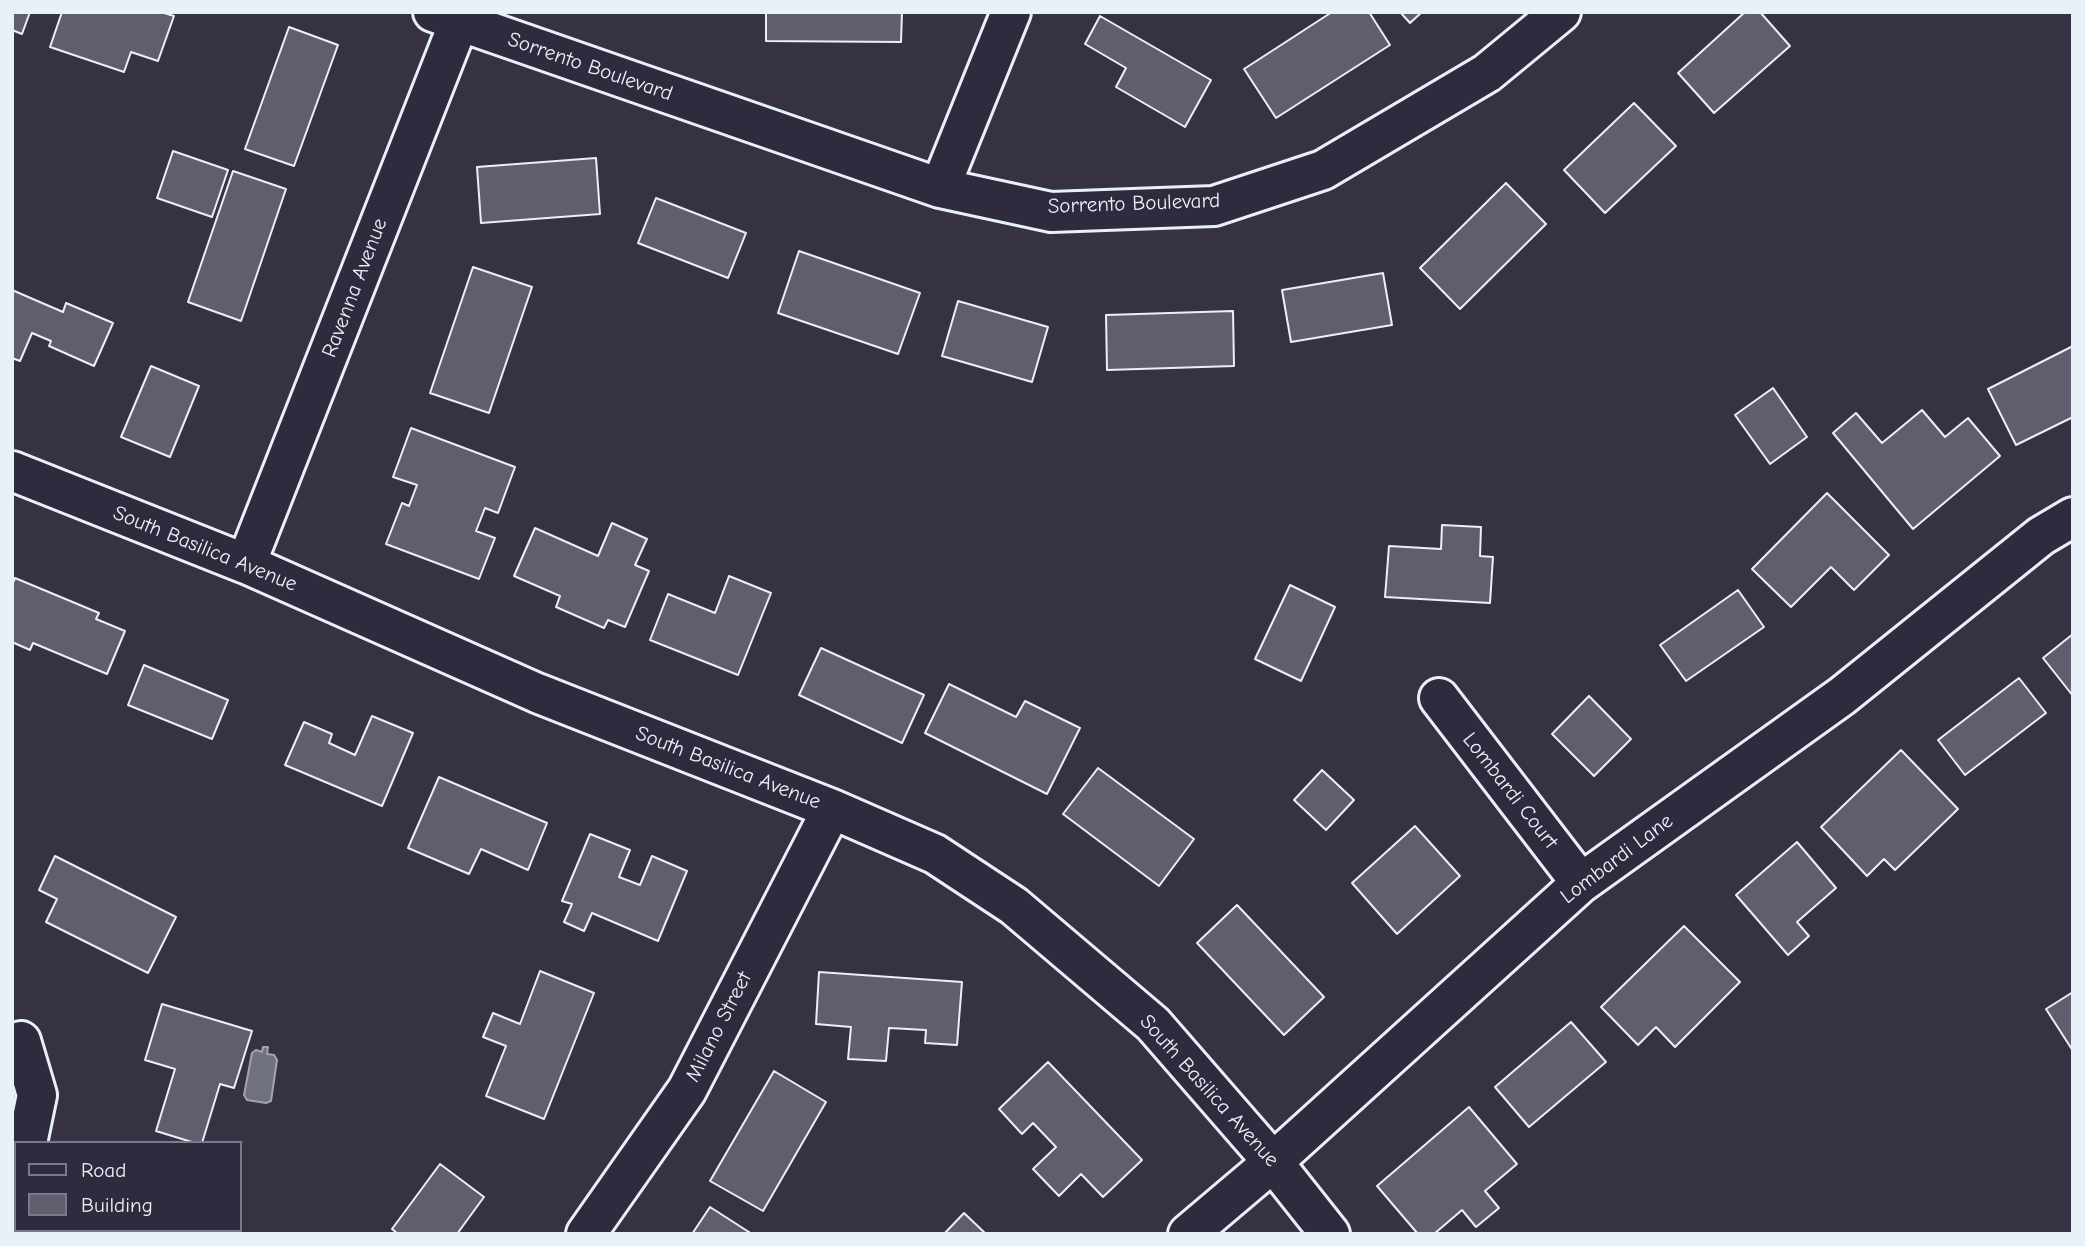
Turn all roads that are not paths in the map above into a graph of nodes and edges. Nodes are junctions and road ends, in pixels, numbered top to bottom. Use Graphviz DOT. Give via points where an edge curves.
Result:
graph roads {
  1 [pos="1011,12"];
  2 [pos="1561,12"];
  3 [pos="452,16"];
  4 [pos="940,188"];
  5 [pos="12,471"];
  6 [pos="2073,517"];
  7 [pos="246,564"];
  8 [pos="1439,698"];
  9 [pos="832,809"];
  10 [pos="1581,883"];
  11 [pos="21,1041"];
  12 [pos="27,1141"];
  13 [pos="1273,1162"];
  14 [pos="586,1234"];
  15 [pos="1188,1234"];
  16 [pos="1330,1234"];
  1 -- 4 [label="street"];
  2 -- 4 [label="street, Sorrento Boulevard" via="1487,73 1323,170 1214,206 1051,212"];
  3 -- 4 [label="street, Sorrento Boulevard"];
  3 -- 7 [label="street, Ravenna Avenue"];
  5 -- 7 [label="street, South Basilica Avenue"];
  6 -- 10 [label="street, Lombardi Lane" via="2041,536 1842,696"];
  7 -- 9 [label="street, South Basilica Avenue" via="537,693"];
  8 -- 10 [label="street, Lombardi Court"];
  9 -- 13 [label="street, South Basilica Avenue" via="935,854 1014,906 1153,1024"];
  9 -- 14 [label="street, Milano Street" via="687,1090"];
  10 -- 13 [label="street, Lombardi Lane"];
  11 -- 12 [label="street" via="37,1095"];
  13 -- 15 [label="street, Lombardi Lane"];
  13 -- 16 [label="street, South Basilica Avenue"];
}
